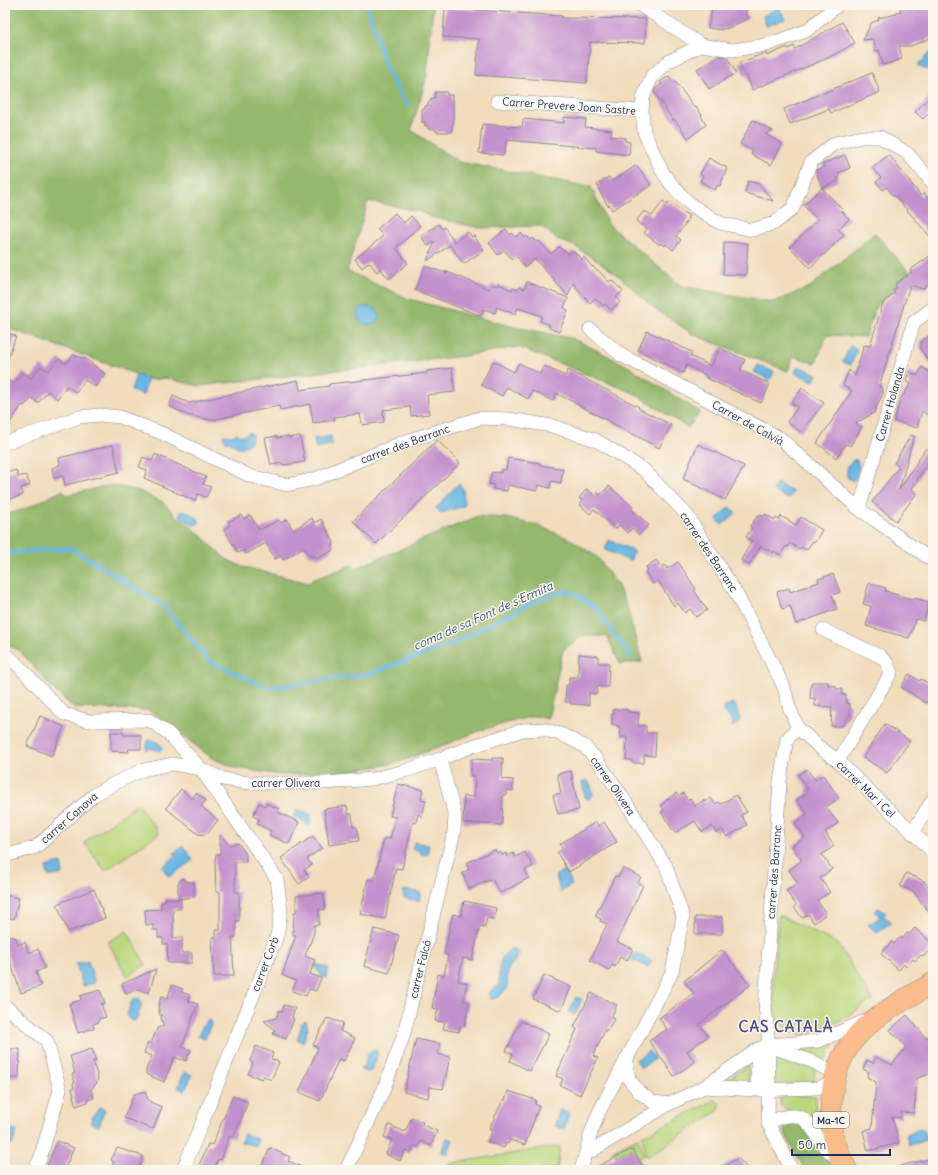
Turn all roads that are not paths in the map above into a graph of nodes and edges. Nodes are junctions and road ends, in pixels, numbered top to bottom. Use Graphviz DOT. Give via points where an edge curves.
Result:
graph roads {
  1 [pos="640,5"];
  2 [pos="838,5"];
  3 [pos="701,45"];
  4 [pos="497,101"];
  5 [pos="642,111"];
  6 [pos="933,182"];
  7 [pos="933,308"];
  8 [pos="590,329"];
  9 [pos="5,443"];
  10 [pos="859,509"];
  11 [pos="933,561"];
  12 [pos="823,630"];
  13 [pos="5,656"];
  14 [pos="798,728"];
  15 [pos="440,759"];
  16 [pos="838,762"];
  17 [pos="200,769"];
  18 [pos="933,799"];
  19 [pos="912,833"];
  20 [pos="933,852"];
  21 [pos="5,856"];
  22 [pos="933,983"];
  23 [pos="5,1006"];
  24 [pos="883,1012"];
  25 [pos="763,1047"];
  26 [pos="626,1059"];
  27 [pos="834,1079"];
  28 [pos="704,1087"];
  29 [pos="763,1090"];
  30 [pos="669,1104"];
  31 [pos="768,1123"];
  32 [pos="585,1155"];
  33 [pos="844,1166"];
  34 [pos="34,1170"];
  35 [pos="183,1170"];
  36 [pos="346,1170"];
  37 [pos="581,1170"];
  38 [pos="792,1170"];
  1 -- 3 [label="street"];
  2 -- 3 [label="street" via="806,31 767,45 732,50"];
  3 -- 5 [label="street" via="668,62 652,76 643,98"];
  4 -- 5 [label="street, Carrer Prevere Joan Sastre"];
  5 -- 6 [label="street" via="644,132 671,184 690,204 720,223 752,230 775,222 793,208 811,162 835,143 862,137 880,137 907,153"];
  7 -- 10 [label="street, Carrer Holanda" via="914,322"];
  8 -- 10 [label="street, Carrer de Calvià" via="621,355 780,438"];
  9 -- 14 [label="street, carrer des Barranc" via="79,417 120,417 161,433 250,476 287,485 315,479 406,441 480,418 509,418 552,426 596,440 644,470 687,515 741,601 784,687"];
  10 -- 11 [label="street, Carrer de Calvià"];
  12 -- 16 [label="street" via="880,656 887,663 891,673"];
  13 -- 17 [label="street" via="11,658 64,714 89,721 148,720 168,733"];
  14 -- 16 [label="street, carrer Mar i Cel"];
  14 -- 25 [label="street, carrer des Barranc" via="787,739 780,781"];
  15 -- 17 [label="street, carrer Olivera" via="372,779 326,783 249,784 223,779"];
  15 -- 26 [label="street, carrer Olivera" via="523,730 543,729 563,735 584,746 596,759 666,866 683,917 672,972"];
  15 -- 36 [label="street, carrer Falcó" via="455,816 454,832 403,1037 383,1091"];
  16 -- 19 [label="street, carrer Mar i Cel"];
  17 -- 21 [label="street, carrer Canova" via="172,764 143,770 94,795 36,847"];
  17 -- 35 [label="street, carrer Corb" via="277,879 281,911 277,936"];
  18 -- 19 [label="street"];
  19 -- 20 [label="street, carrer Mar i Cel"];
  22 -- 24 [label="main road, Ma-1C"];
  23 -- 34 [label="street" via="47,1041 60,1090 40,1159"];
  24 -- 25 [label="street" via="819,1041"];
  24 -- 27 [label="main road, Ma-1C" via="858,1033 843,1055"];
  25 -- 27 [label="street" via="816,1063"];
  25 -- 28 [label="street"];
  25 -- 29 [label="street, carrer des Barranc"];
  26 -- 30 [label="street" via="629,1079 638,1092 653,1102"];
  26 -- 32 [label="street, carrer Olivera" via="599,1112"];
  27 -- 29 [label="street" via="817,1088"];
  27 -- 33 [label="main road, Ma-1C" via="832,1126 834,1143"];
  28 -- 29 [label="street"];
  28 -- 30 [label="street"];
  29 -- 31 [label="street, carrer des Barranc"];
  30 -- 32 [label="street"];
  31 -- 33 [label="street" via="789,1116 805,1120 825,1147"];
  31 -- 38 [label="street"];
  32 -- 37 [label="street, carrer Olivera"];
}
